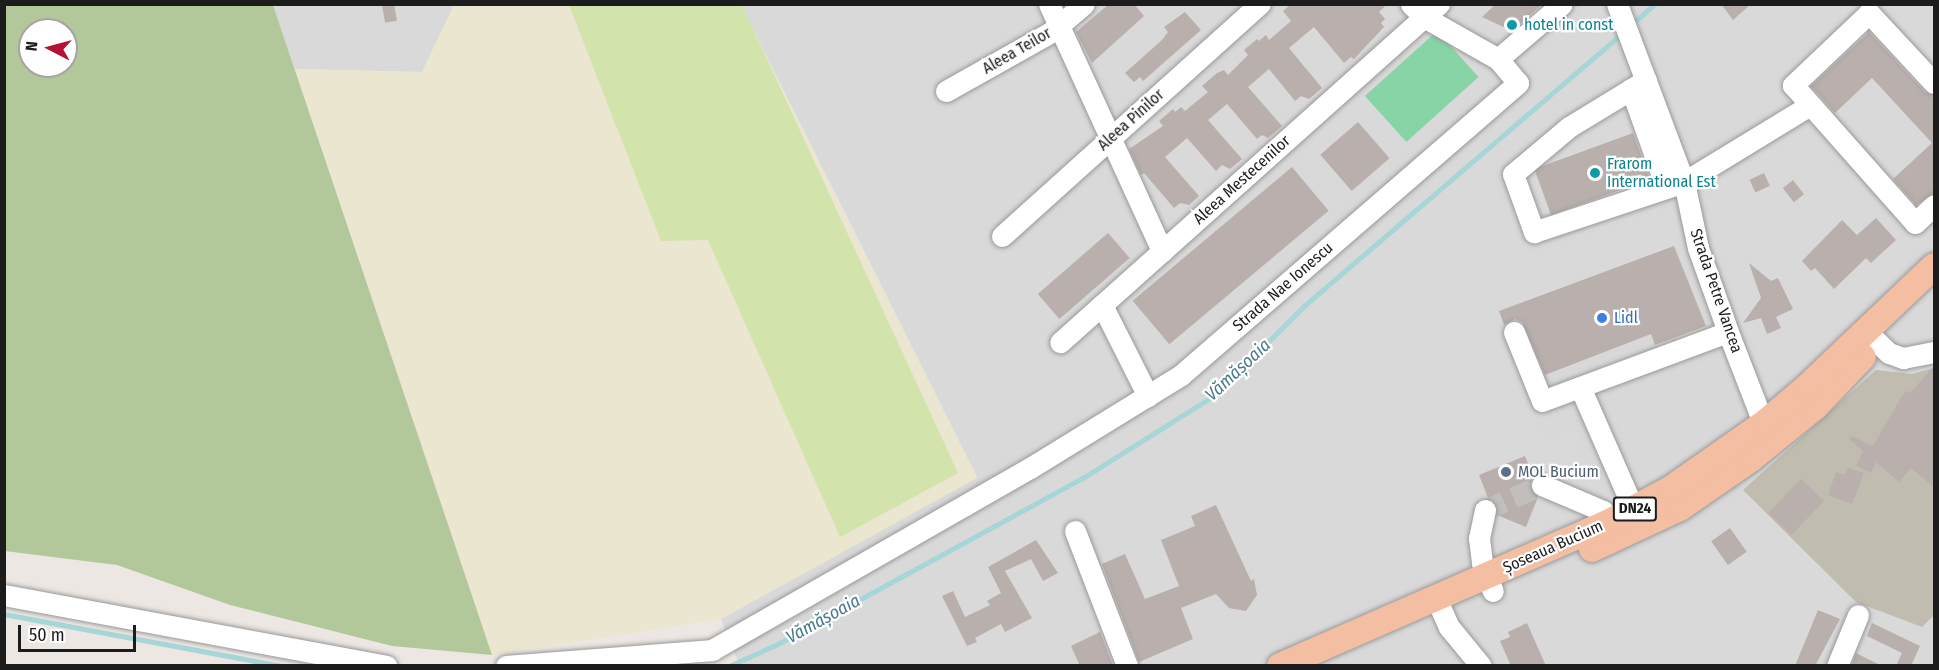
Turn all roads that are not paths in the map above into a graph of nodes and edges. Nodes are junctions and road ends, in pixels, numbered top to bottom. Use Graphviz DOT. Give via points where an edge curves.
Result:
graph roads {
  1 [pos="1049,4"];
  2 [pos="1084,4"];
  3 [pos="1260,4"];
  4 [pos="1562,4"];
  5 [pos="1618,7"];
  6 [pos="1425,9"];
  7 [pos="1058,27"];
  8 [pos="1498,59"];
  9 [pos="1935,83"];
  10 [pos="1638,85"];
  11 [pos="946,91"];
  12 [pos="1810,105"];
  13 [pos="1109,140"];
  14 [pos="1675,185"];
  15 [pos="1935,205"];
  16 [pos="1002,236"];
  17 [pos="1162,251"];
  18 [pos="1935,266"];
  19 [pos="1935,287"];
  20 [pos="1102,305"];
  21 [pos="1514,332"];
  22 [pos="1728,332"];
  23 [pos="1872,336"];
  24 [pos="1060,342"];
  25 [pos="1935,352"];
  26 [pos="1580,387"];
  27 [pos="1148,396"];
  28 [pos="1772,429"];
  29 [pos="1542,485"];
  30 [pos="1485,510"];
  31 [pos="1634,510"];
  32 [pos="1608,523"];
  33 [pos="1075,531"];
  34 [pos="1490,583"];
  35 [pos="4,595"];
  36 [pos="1439,605"];
  37 [pos="1858,615"];
  38 [pos="386,666"];
  39 [pos="506,666"];
  40 [pos="1127,666"];
  41 [pos="1280,666"];
  42 [pos="1322,666"];
  43 [pos="1481,666"];
  44 [pos="1837,666"];
  1 -- 7 [label="street"];
  2 -- 7 [label="street, Aleea Teilor"];
  3 -- 13 [label="street, Aleea Pinilor"];
  4 -- 8 [label="street"];
  5 -- 10 [label="street, Strada Petre Vancea" via="1635,53"];
  6 -- 8 [label="street"];
  6 -- 17 [label="street, Aleea Mestecenilor"];
  7 -- 11 [label="street, Aleea Teilor"];
  7 -- 13 [label="street"];
  8 -- 27 [label="street, Strada Nae Ionescu" via="1518,83 1181,375"];
  9 -- 12 [label="street" via="1869,13 1793,85"];
  10 -- 14 [label="street, Strada Petre Vancea"];
  10 -- 14 [label="street" via="1569,128 1513,174 1530,222 1534,232"];
  12 -- 14 [label="street"];
  12 -- 15 [label="street" via="1915,223"];
  13 -- 16 [label="street, Aleea Pinilor"];
  13 -- 17 [label="street"];
  14 -- 22 [label="street, Strada Petre Vancea"];
  17 -- 20 [label="street, Aleea Mestecenilor"];
  18 -- 23 [label="main road, Șoseaua Bucium / DN24"];
  19 -- 23 [label="main road, Șoseaua Bucium / DN24"];
  20 -- 24 [label="street, Aleea Mestecenilor"];
  20 -- 27 [label="street"];
  21 -- 26 [label="street" via="1542,401"];
  22 -- 26 [label="street"];
  22 -- 28 [label="street, Strada Petre Vancea"];
  23 -- 25 [label="street" via="1889,353 1903,358"];
  23 -- 28 [label="main road, Șoseaua Bucium / DN24" via="1815,407"];
  26 -- 31 [label="street"];
  27 -- 39 [label="street, Strada Nae Ionescu" via="712,650"];
  28 -- 31 [label="main road, Șoseaua Bucium / DN24"];
  28 -- 34 [label="main road, Șoseaua Bucium / DN24" via="1680,508"];
  29 -- 32 [label="street" via="1603,511"];
  30 -- 34 [label="street" via="1479,538"];
  31 -- 32 [label="main road, Șoseaua Bucium / DN24"];
  32 -- 34 [label="main road, Șoseaua Bucium / DN24"];
  33 -- 40 [label="street"];
  34 -- 36 [label="main road, Șoseaua Bucium / DN24"];
  35 -- 38 [label="street"];
  36 -- 41 [label="main road, Șoseaua Bucium / DN24"];
  36 -- 42 [label="main road, Șoseaua Bucium / DN24"];
  36 -- 43 [label="street" via="1449,627"];
  37 -- 44 [label="street"];
}
